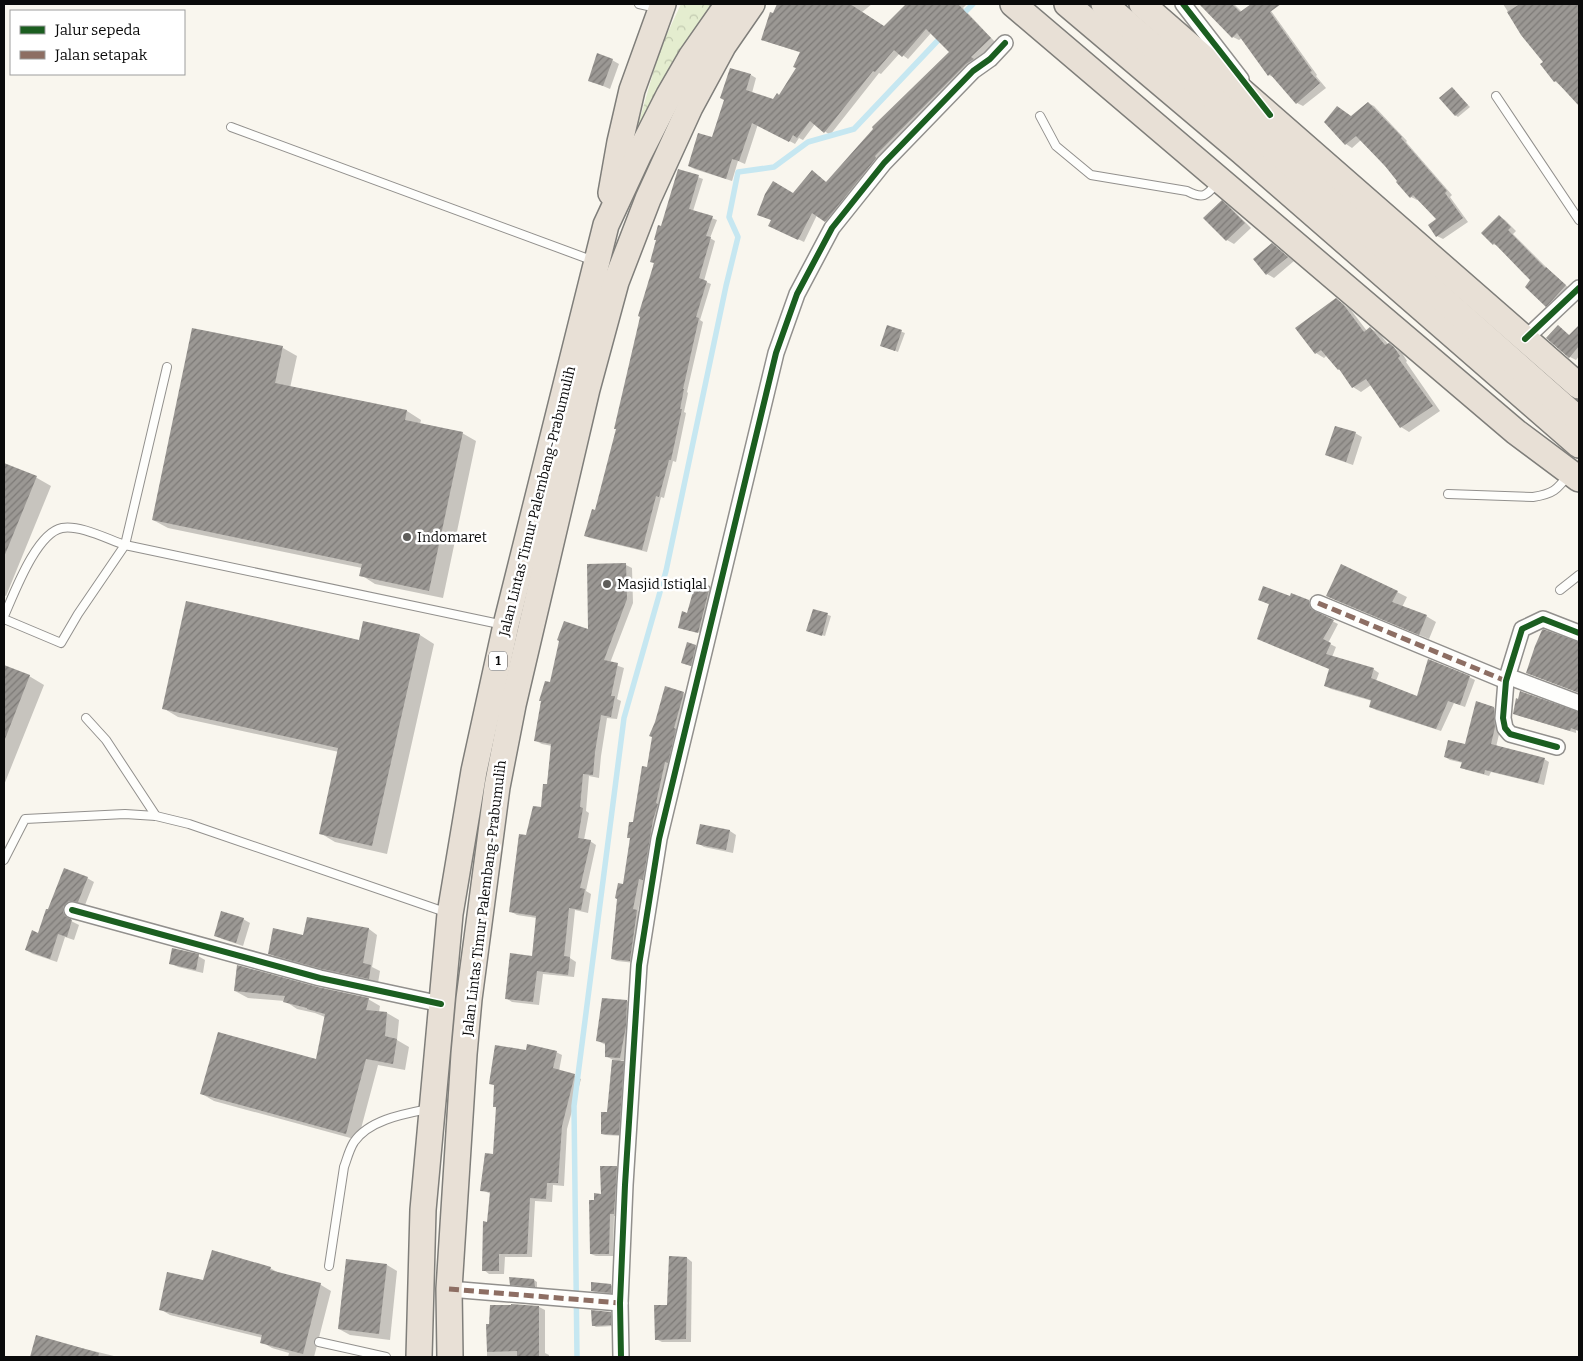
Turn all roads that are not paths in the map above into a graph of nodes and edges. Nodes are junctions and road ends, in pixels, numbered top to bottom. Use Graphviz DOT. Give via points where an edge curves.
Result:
graph roads {
  1 [pos="728,4"];
  2 [pos="752,4"];
  3 [pos="1013,4"];
  4 [pos="1067,4"];
  5 [pos="1104,4"];
  6 [pos="1142,4"];
  7 [pos="1182,4"];
  8 [pos="655,5"];
  9 [pos="1006,43"];
  10 [pos="1496,96"];
  11 [pos="1040,116"];
  12 [pos="1270,116"];
  13 [pos="231,127"];
  14 [pos="1220,180"];
  15 [pos="1579,220"];
  16 [pos="606,225"];
  17 [pos="596,262"];
  18 [pos="1579,288"];
  19 [pos="1525,339"];
  20 [pos="167,367"];
  21 [pos="1579,386"];
  22 [pos="1574,429"];
  23 [pos="1574,476"];
  24 [pos="1448,494"];
  25 [pos="125,545"];
  26 [pos="1579,575"];
  27 [pos="1560,590"];
  28 [pos="1318,603"];
  29 [pos="4,617"];
  30 [pos="506,625"];
  31 [pos="1579,633"];
  32 [pos="1506,678"];
  33 [pos="1579,702"];
  34 [pos="86,718"];
  35 [pos="1557,747"];
  36 [pos="156,816"];
  37 [pos="4,860"];
  38 [pos="72,910"];
  39 [pos="450,914"];
  40 [pos="441,1004"];
  41 [pos="432,1108"];
  42 [pos="428,1148"];
  43 [pos="458,1152"];
  44 [pos="329,1266"];
  45 [pos="450,1289"];
  46 [pos="620,1303"];
  47 [pos="319,1342"];
  48 [pos="386,1357"];
  49 [pos="419,1357"];
  50 [pos="450,1357"];
  51 [pos="621,1357"];
  1 -- 16 [label="highway, Jalan Lintas Timur Palembang-Prabumulih / 1" via="669,95"];
  2 -- 43 [label="highway, Jalan Lintas Timur Palembang-Prabumulih / 1" via="723,46 695,98 648,199 616,282 587,388 513,705 497,788 469,999"];
  3 -- 14 [label="highway"];
  4 -- 22 [label="highway"];
  5 -- 22 [label="highway" via="1258,134"];
  6 -- 12 [label="highway"];
  7 -- 12 [label="street"];
  8 -- 16 [label="highway" via="620,142"];
  9 -- 46 [label="street" via="973,71 884,163 832,228 797,294 776,353 659,839 639,965"];
  10 -- 15 [label="lane"];
  11 -- 14 [label="lane" via="1056,146 1091,175 1203,196"];
  12 -- 19 [label="highway"];
  13 -- 17 [label="lane"];
  14 -- 23 [label="highway" via="1509,427"];
  16 -- 17 [label="highway, Jalan Lintas Timur Palembang-Prabumulih / 1"];
  17 -- 30 [label="highway, Jalan Lintas Timur Palembang-Prabumulih / 1"];
  18 -- 19 [label="street"];
  19 -- 21 [label="highway"];
  20 -- 25 [label="lane"];
  23 -- 24 [label="lane" via="1547,495"];
  25 -- 29 [label="lane" via="81,529 62,528 48,535 29,561"];
  25 -- 29 [label="lane" via="62,643"];
  25 -- 30 [label="lane"];
  26 -- 27 [label="lane"];
  28 -- 32 [label="street"];
  30 -- 39 [label="highway, Jalan Lintas Timur Palembang-Prabumulih / 1" via="474,771"];
  31 -- 32 [label="street" via="1543,619 1522,629"];
  32 -- 33 [label="street"];
  32 -- 35 [label="street" via="1505,728 1510,734"];
  34 -- 36 [label="lane" via="106,740"];
  36 -- 37 [label="lane" via="125,814 26,819"];
  36 -- 39 [label="lane" via="189,824"];
  38 -- 40 [label="street" via="320,978"];
  39 -- 40 [label="highway, Jalan Lintas Timur Palembang-Prabumulih / 1"];
  40 -- 41 [label="highway, Jalan Lintas Timur Palembang-Prabumulih / 1"];
  41 -- 42 [label="highway, Jalan Lintas Timur Palembang-Prabumulih / 1"];
  41 -- 44 [label="lane" via="377,1124 354,1142 344,1167"];
  42 -- 43 [label="highway"];
  42 -- 49 [label="highway, Jalan Lintas Timur Palembang-Prabumulih / 1"];
  43 -- 45 [label="highway, Jalan Lintas Timur Palembang-Prabumulih / 1"];
  45 -- 46 [label="street"];
  45 -- 50 [label="highway, Jalan Lintas Timur Palembang-Prabumulih / 1"];
  46 -- 51 [label="street"];
  47 -- 48 [label="lane"];
}
